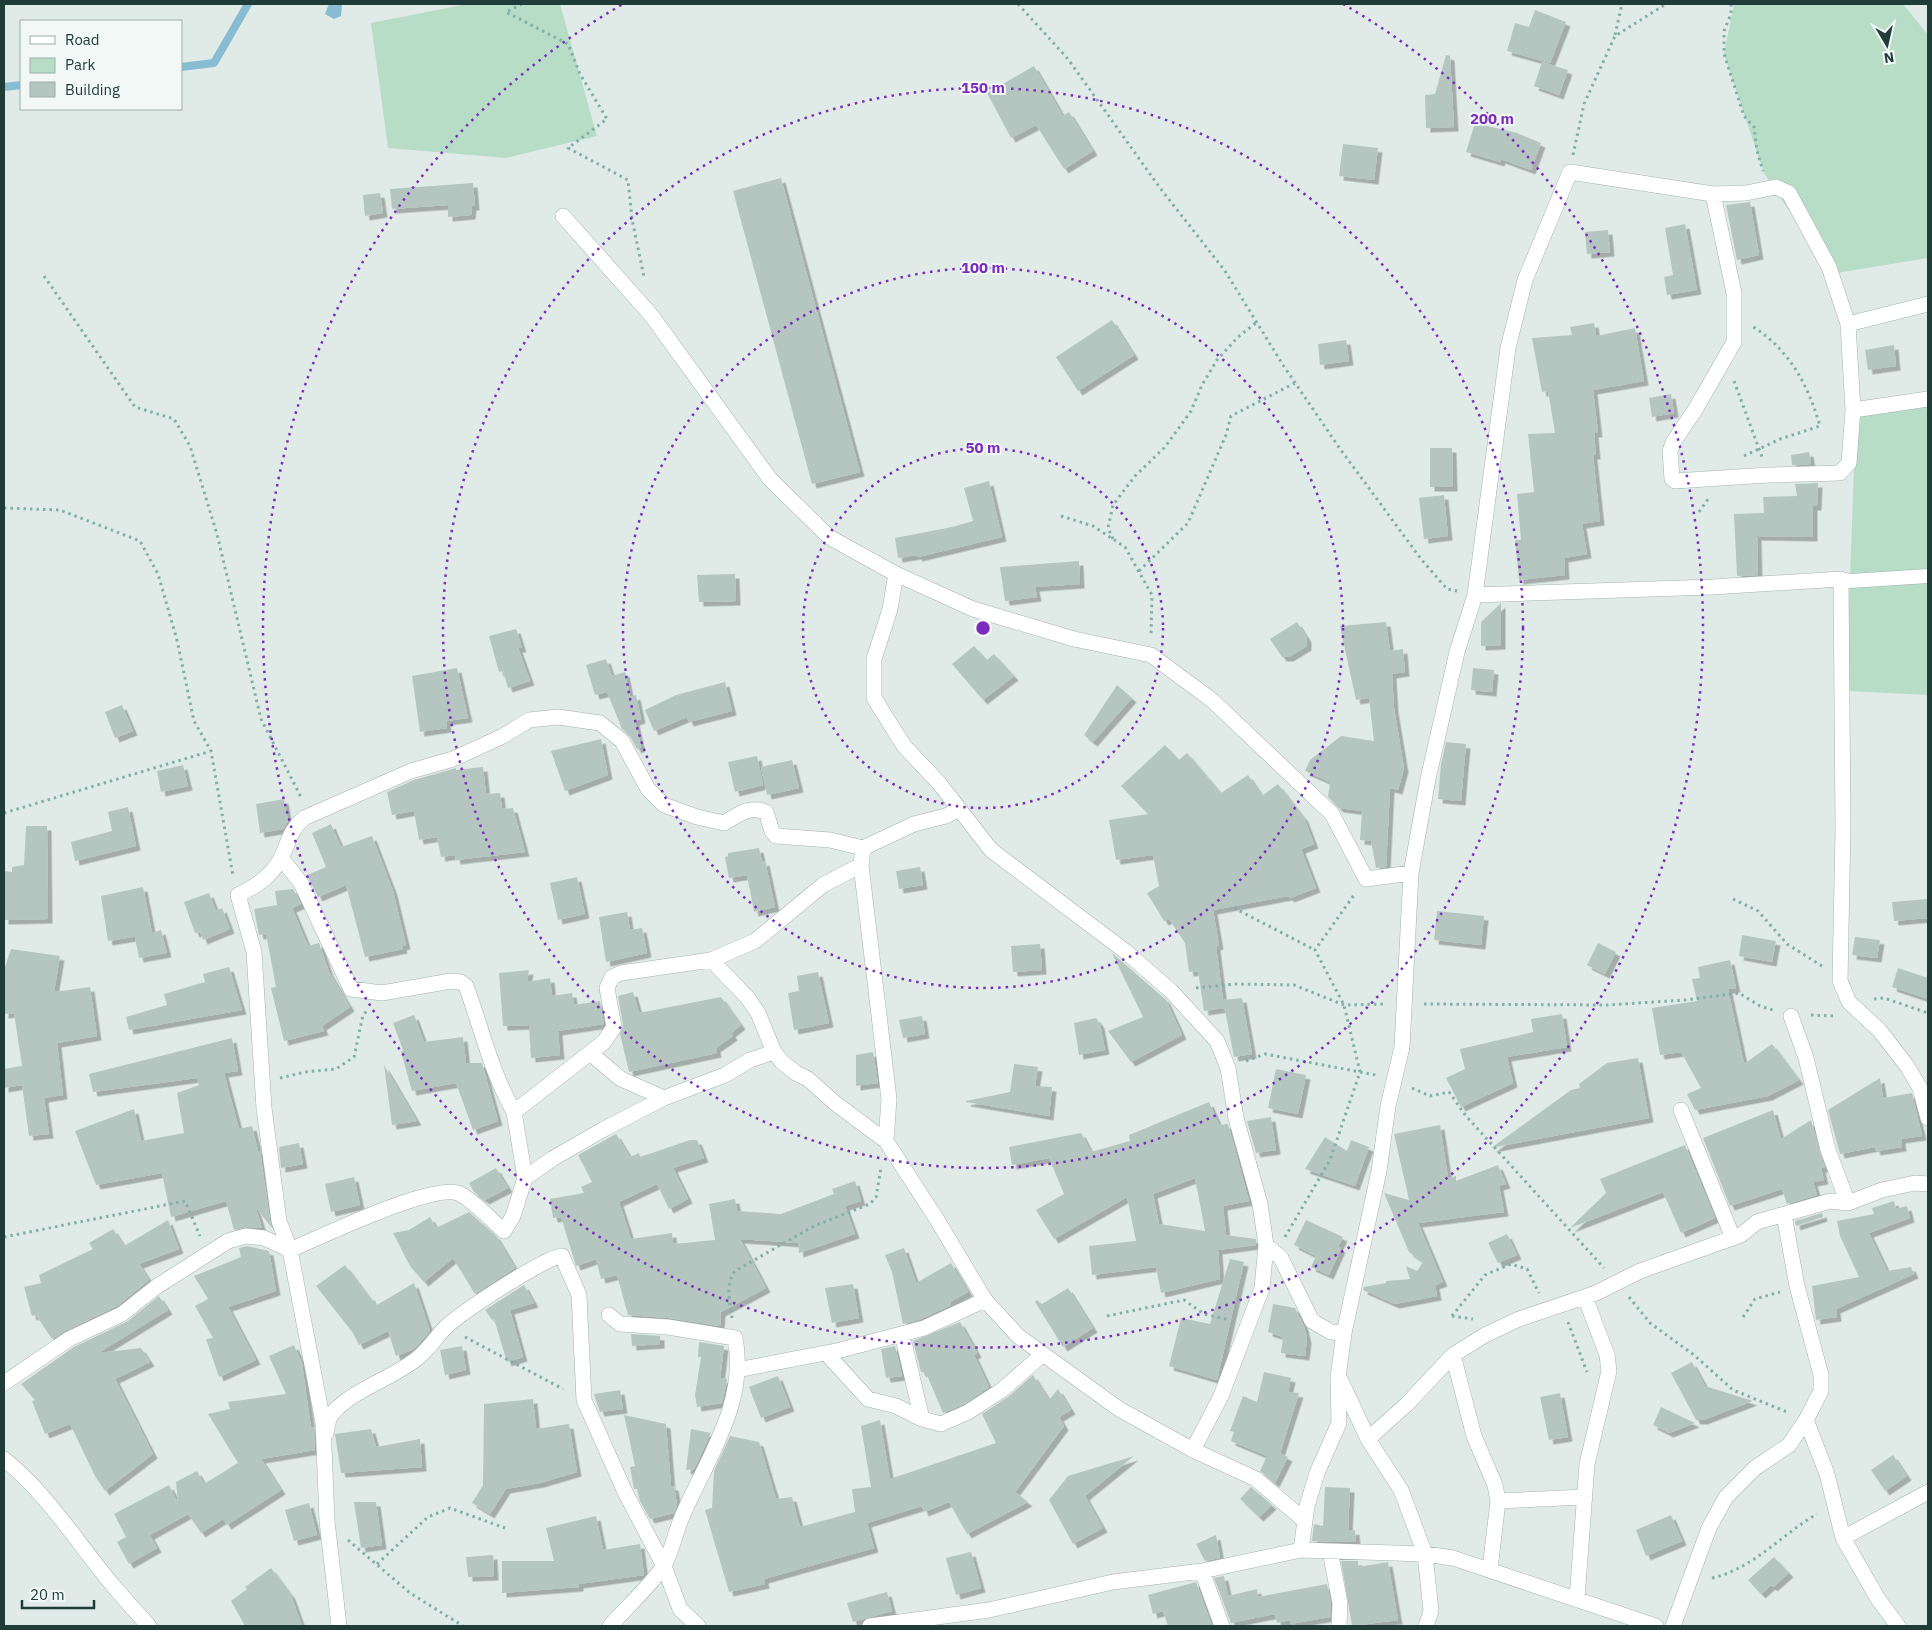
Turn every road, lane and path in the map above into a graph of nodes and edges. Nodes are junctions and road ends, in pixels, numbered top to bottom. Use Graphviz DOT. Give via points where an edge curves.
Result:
graph roads {
  1 [pos="522,4"];
  2 [pos="1018,4"];
  3 [pos="1622,4"];
  4 [pos="1666,4"];
  5 [pos="1731,4"];
  6 [pos="1615,36"];
  7 [pos="1570,172"];
  8 [pos="1776,187"];
  9 [pos="1713,194"];
  10 [pos="563,216"];
  11 [pos="44,276"];
  12 [pos="645,283"];
  13 [pos="1928,304"];
  14 [pos="1734,317"];
  15 [pos="1257,322"];
  16 [pos="1848,324"];
  17 [pos="1726,360"];
  18 [pos="1295,383"];
  19 [pos="1928,399"];
  20 [pos="1853,410"];
  21 [pos="1759,447"];
  22 [pos="1768,474"];
  23 [pos="1726,478"];
  24 [pos="4,508"];
  25 [pos="1061,516"];
  26 [pos="1113,539"];
  27 [pos="1139,571"];
  28 [pos="896,574"];
  29 [pos="1928,576"];
  30 [pos="1841,579"];
  31 [pos="1474,595"];
  32 [pos="1151,655"];
  33 [pos="211,751"];
  34 [pos="959,810"];
  35 [pos="4,813"];
  36 [pos="310,815"];
  37 [pos="863,848"];
  38 [pos="281,858"];
  39 [pos="861,865"];
  40 [pos="1411,872"];
  41 [pos="1366,879"];
  42 [pos="238,896"];
  43 [pos="1733,898"];
  44 [pos="1234,908"];
  45 [pos="1315,950"];
  46 [pos="711,960"];
  47 [pos="1840,981"];
  48 [pos="1171,991"];
  49 [pos="382,993"];
  50 [pos="1848,1002"];
  51 [pos="1403,1004"];
  52 [pos="1344,1005"];
  53 [pos="1928,1013"];
  54 [pos="1791,1016"];
  55 [pos="1865,1018"];
  56 [pos="774,1052"];
  57 [pos="590,1053"];
  58 [pos="1228,1068"];
  59 [pos="1360,1072"];
  60 [pos="1396,1080"];
  61 [pos="262,1082"];
  62 [pos="664,1098"];
  63 [pos="1681,1110"];
  64 [pos="514,1112"];
  65 [pos="1928,1118"];
  66 [pos="886,1141"];
  67 [pos="524,1178"];
  68 [pos="1928,1184"];
  69 [pos="1848,1203"];
  70 [pos="1784,1215"];
  71 [pos="4,1237"];
  72 [pos="1733,1238"];
  73 [pos="1271,1249"];
  74 [pos="290,1250"];
  75 [pos="208,1252"];
  76 [pos="1617,1282"];
  77 [pos="1797,1286"];
  78 [pos="1585,1297"];
  79 [pos="985,1300"];
  80 [pos="1554,1307"];
  81 [pos="609,1315"];
  82 [pos="1107,1316"];
  83 [pos="1452,1316"];
  84 [pos="1743,1316"];
  85 [pos="1248,1323"];
  86 [pos="446,1326"];
  87 [pos="1344,1332"];
  88 [pos="902,1334"];
  89 [pos="735,1338"];
  90 [pos="826,1353"];
  91 [pos="1043,1354"];
  92 [pos="1453,1355"];
  93 [pos="737,1370"];
  94 [pos="1338,1377"];
  95 [pos="4,1383"];
  96 [pos="584,1400"];
  97 [pos="1600,1404"];
  98 [pos="922,1419"];
  99 [pos="1806,1420"];
  100 [pos="325,1437"];
  101 [pos="1368,1439"];
  102 [pos="1193,1450"];
  103 [pos="4,1459"];
  104 [pos="1928,1492"];
  105 [pos="1585,1497"];
  106 [pos="1498,1500"];
  107 [pos="1835,1504"];
  108 [pos="1305,1520"];
  109 [pos="327,1522"];
  110 [pos="505,1528"];
  111 [pos="1844,1538"];
  112 [pos="1301,1550"];
  113 [pos="1330,1551"];
  114 [pos="1425,1554"];
  115 [pos="377,1564"];
  116 [pos="664,1566"];
  117 [pos="1490,1569"];
  118 [pos="1202,1571"];
  119 [pos="1689,1582"];
  120 [pos="1577,1599"];
  121 [pos="149,1626"];
  122 [pos="339,1626"];
  123 [pos="463,1626"];
  124 [pos="610,1626"];
  125 [pos="698,1626"];
  126 [pos="870,1626"];
  127 [pos="1222,1626"];
  128 [pos="1339,1626"];
  129 [pos="1426,1626"];
  130 [pos="1656,1626"];
  131 [pos="1673,1626"];
  132 [pos="1898,1626"];
  1 -- 12 [label="path" via="506,12 568,44 580,74 607,119 568,148 628,180 633,228"];
  2 -- 15 [label="path" via="1068,59 1160,188 1226,271"];
  3 -- 6 [label="path"];
  4 -- 6 [label="path"];
  5 -- 8 [label="path" via="1724,31 1724,54 1744,116 1754,127 1764,173"];
  6 -- 7 [label="path" via="1584,104"];
  7 -- 9 [label="street"];
  7 -- 31 [label="street" via="1525,280 1508,348"];
  8 -- 9 [label="street" via="1746,193"];
  8 -- 16 [label="street" via="1789,193 1798,209 1828,268"];
  9 -- 14 [label="street" via="1734,293"];
  10 -- 28 [label="street" via="651,315 770,479 829,537"];
  11 -- 36 [label="path" via="135,407 174,419 190,446 217,534 261,719"];
  13 -- 16 [label="street"];
  14 -- 17 [label="street" via="1734,342"];
  14 -- 21 [label="path" via="1754,327 1778,346 1797,370 1811,394 1820,426"];
  15 -- 18 [label="path"];
  15 -- 26 [label="path" via="1217,360 1191,411 1171,440 1135,476 1113,505 1108,528"];
  16 -- 20 [label="street"];
  17 -- 21 [label="path"];
  17 -- 23 [label="street" via="1674,441 1670,451 1670,474 1674,481"];
  18 -- 27 [label="path" via="1231,416 1188,523"];
  18 -- 31 [label="path" via="1421,559 1447,590"];
  19 -- 20 [label="street"];
  20 -- 22 [label="street" via="1849,463 1840,473"];
  21 -- 22 [label="path"];
  21 -- 23 [label="path" via="1738,460"];
  22 -- 23 [label="street"];
  24 -- 33 [label="path" via="60,510 140,541 158,574 177,640 194,721"];
  25 -- 26 [label="path" via="1093,526"];
  26 -- 27 [label="path" via="1125,547"];
  27 -- 32 [label="path" via="1152,595"];
  28 -- 32 [label="street" via="973,609 1074,639"];
  28 -- 34 [label="street" via="890,609 874,659 874,698 904,746"];
  29 -- 30 [label="lane"];
  30 -- 31 [label="street"];
  30 -- 47 [label="street" via="1843,829"];
  31 -- 40 [label="street" via="1432,761"];
  32 -- 41 [label="street" via="1213,701 1332,814"];
  33 -- 35 [label="path"];
  33 -- 42 [label="path"];
  34 -- 37 [label="street" via="914,824"];
  34 -- 48 [label="street" via="991,850 1126,951"];
  36 -- 37 [label="street" via="410,771 454,759 529,720 558,716 600,723 622,741 648,789 664,805 697,818 724,823 748,809 759,809 766,812 776,836 830,840"];
  36 -- 38 [label="street" via="292,829"];
  37 -- 39 [label="street"];
  38 -- 42 [label="street" via="269,876"];
  38 -- 49 [label="street" via="301,883 351,989"];
  39 -- 46 [label="street" via="822,885 754,941"];
  39 -- 66 [label="street" via="889,1099"];
  40 -- 41 [label="street"];
  40 -- 51 [label="street"];
  41 -- 45 [label="path"];
  42 -- 61 [label="street" via="254,952"];
  43 -- 47 [label="path" via="1758,912 1787,944"];
  44 -- 45 [label="path"];
  45 -- 52 [label="path"];
  46 -- 56 [label="street" via="748,996"];
  46 -- 57 [label="street" via="612,977 607,988 614,1026 604,1042"];
  47 -- 50 [label="street"];
  48 -- 52 [label="path" via="1235,984 1294,985"];
  48 -- 58 [label="street" via="1217,1041"];
  49 -- 61 [label="path" via="363,1016 354,1057 336,1069"];
  49 -- 64 [label="street" via="451,981 466,986 500,1088"];
  50 -- 53 [label="path" via="1884,998"];
  50 -- 55 [label="street"];
  51 -- 52 [label="path"];
  51 -- 54 [label="path" via="1607,1006 1738,993 1760,1006"];
  51 -- 60 [label="street" via="1402,1047"];
  52 -- 59 [label="path"];
  54 -- 55 [label="path"];
  54 -- 69 [label="street" via="1806,1058 1828,1150"];
  55 -- 65 [label="street" via="1880,1031 1907,1066 1920,1088"];
  56 -- 62 [label="street" via="750,1060 725,1076"];
  56 -- 66 [label="street" via="796,1073"];
  57 -- 62 [label="street" via="621,1079"];
  57 -- 64 [label="street"];
  58 -- 59 [label="path" via="1265,1054"];
  58 -- 73 [label="street" via="1236,1118"];
  59 -- 60 [label="path"];
  59 -- 73 [label="path" via="1330,1160"];
  60 -- 76 [label="path" via="1430,1096 1449,1092 1466,1116"];
  60 -- 87 [label="street" via="1388,1106 1379,1171"];
  61 -- 74 [label="street" via="279,1222"];
  62 -- 67 [label="street" via="604,1128"];
  63 -- 72 [label="street"];
  64 -- 67 [label="street"];
  66 -- 79 [label="street"];
  66 -- 89 [label="path" via="876,1197 870,1204 814,1226 735,1271 730,1277"];
  67 -- 74 [label="street" via="513,1216 504,1231 459,1193 445,1192 374,1214"];
  68 -- 69 [label="street" via="1915,1183 1882,1190"];
  69 -- 70 [label="street" via="1830,1201"];
  70 -- 72 [label="street" via="1757,1222 1741,1236"];
  70 -- 77 [label="street"];
  71 -- 75 [label="path" via="185,1201"];
  72 -- 76 [label="street"];
  73 -- 85 [label="street" via="1262,1288"];
  73 -- 87 [label="street" via="1281,1258 1312,1321 1331,1332"];
  74 -- 75 [label="street" via="264,1238 246,1236"];
  74 -- 100 [label="street"];
  75 -- 95 [label="street" via="122,1314 69,1339"];
  76 -- 78 [label="street"];
  76 -- 99 [label="path" via="1650,1323 1694,1355 1733,1390"];
  77 -- 84 [label="path" via="1755,1299"];
  77 -- 99 [label="street" via="1821,1376 1821,1391"];
  78 -- 80 [label="street"];
  78 -- 97 [label="street" via="1607,1355 1609,1371"];
  79 -- 88 [label="street" via="924,1328"];
  79 -- 91 [label="street" via="1018,1336"];
  80 -- 83 [label="path" via="1527,1268 1511,1264 1485,1275"];
  80 -- 92 [label="street" via="1519,1318"];
  80 -- 97 [label="path"];
  81 -- 89 [label="street" via="620,1324 676,1328"];
  82 -- 85 [label="path" via="1184,1300 1204,1314"];
  85 -- 102 [label="street" via="1221,1396"];
  86 -- 96 [label="path"];
  86 -- 96 [label="street" via="531,1270 556,1255 562,1256 579,1295"];
  86 -- 100 [label="street" via="420,1356 345,1402 330,1417"];
  87 -- 94 [label="street"];
  88 -- 90 [label="street"];
  88 -- 98 [label="street"];
  89 -- 93 [label="street"];
  90 -- 93 [label="street"];
  90 -- 98 [label="street" via="868,1399 896,1406"];
  91 -- 98 [label="street" via="1002,1390 968,1412 941,1424"];
  91 -- 102 [label="street" via="1119,1409"];
  92 -- 101 [label="street"];
  92 -- 106 [label="street" via="1474,1436"];
  93 -- 116 [label="street" via="736,1388 712,1457 682,1516"];
  94 -- 101 [label="street"];
  94 -- 108 [label="street" via="1339,1423 1317,1473"];
  96 -- 116 [label="street" via="625,1492"];
  97 -- 105 [label="street" via="1587,1464"];
  99 -- 107 [label="street"];
  99 -- 119 [label="street" via="1789,1445 1755,1468 1726,1497 1709,1528"];
  100 -- 109 [label="street"];
  101 -- 114 [label="street" via="1401,1490"];
  102 -- 108 [label="street" via="1256,1479"];
  103 -- 121 [label="street" via="71,1530"];
  104 -- 111 [label="street"];
  105 -- 106 [label="street"];
  105 -- 120 [label="street"];
  106 -- 117 [label="street"];
  107 -- 111 [label="street"];
  107 -- 119 [label="path" via="1801,1524 1748,1564 1723,1575"];
  108 -- 112 [label="street"];
  109 -- 115 [label="path"];
  109 -- 122 [label="street"];
  110 -- 115 [label="path" via="450,1508 428,1517"];
  111 -- 132 [label="street" via="1878,1599"];
  112 -- 113 [label="street"];
  112 -- 118 [label="street"];
  113 -- 114 [label="street"];
  113 -- 128 [label="street" via="1340,1603"];
  114 -- 117 [label="street"];
  114 -- 129 [label="street" via="1431,1611"];
  115 -- 123 [label="path" via="410,1593"];
  116 -- 124 [label="street"];
  116 -- 125 [label="street" via="680,1609"];
  117 -- 120 [label="street"];
  118 -- 126 [label="street" via="1113,1582 989,1610"];
  118 -- 127 [label="street"];
  119 -- 131 [label="street"];
  120 -- 130 [label="street"];
}
